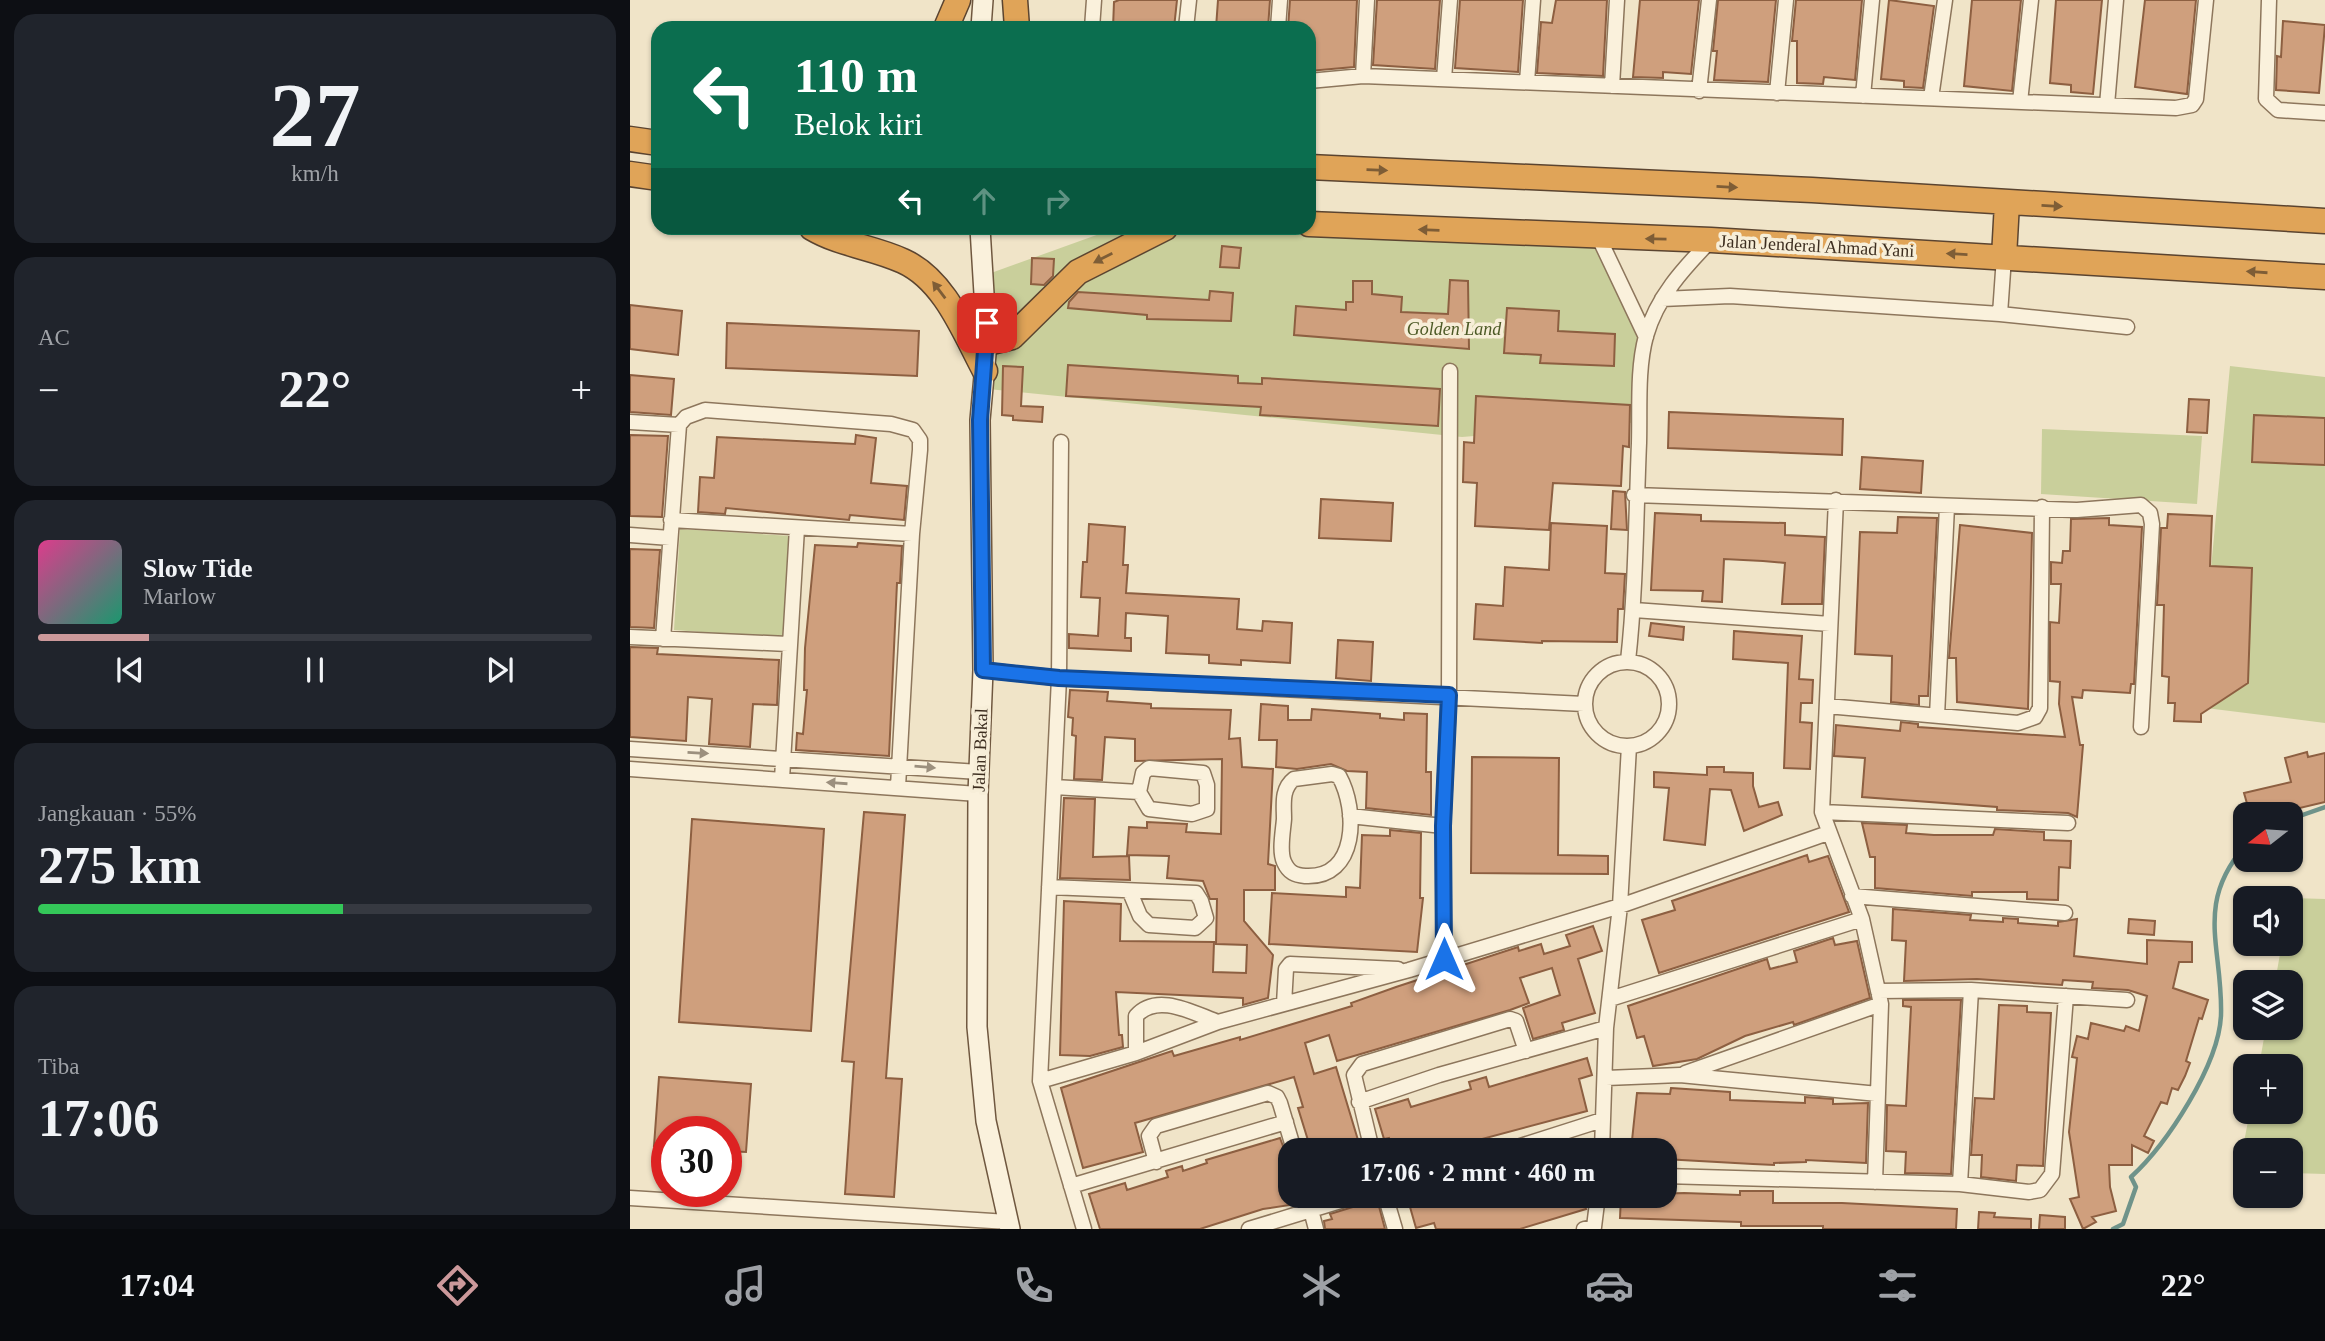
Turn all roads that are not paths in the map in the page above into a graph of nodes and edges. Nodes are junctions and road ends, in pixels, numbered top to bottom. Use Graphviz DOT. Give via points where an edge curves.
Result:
graph roads {
  1 [pos="958,0"];
  2 [pos="983,0"];
  3 [pos="1007,0"];
  4 [pos="1015,0"];
  5 [pos="1094,0"];
  6 [pos="1189,0"];
  7 [pos="1280,0"];
  8 [pos="1367,0"];
  9 [pos="1450,0"];
  10 [pos="1533,0"];
  11 [pos="1617,0"];
  12 [pos="1709,0"];
  13 [pos="1786,0"];
  14 [pos="1872,0"];
  15 [pos="1945,0"];
  16 [pos="2031,0"];
  17 [pos="2116,0"];
  18 [pos="2206,0"];
  19 [pos="2269,0"];
  20 [pos="949,21"];
  21 [pos="982,21"];
  22 [pos="1006,21"];
  23 [pos="1016,21"];
  24 [pos="1092,21"];
  25 [pos="1187,21"];
  26 [pos="1278,21"];
  27 [pos="1363,76"];
  28 [pos="1444,79"];
  29 [pos="1316,80"];
  30 [pos="1527,82"];
  31 [pos="1612,86"];
  32 [pos="1699,91"];
  33 [pos="1777,93"];
  34 [pos="1863,96"];
  35 [pos="1931,98"];
  36 [pos="2020,102"];
  37 [pos="2107,105"];
  38 [pos="2325,113"];
  39 [pos="630,139"];
  40 [pos="651,142"];
  41 [pos="1316,167"];
  42 [pos="630,174"];
  43 [pos="651,177"];
  44 [pos="2007,203"];
  45 [pos="2325,209"];
  46 [pos="2300,219"];
  47 [pos="2325,221"];
  48 [pos="1316,224"];
  49 [pos="826,235"];
  50 [pos="980,235"];
  51 [pos="1150,235"];
  52 [pos="1599,237"];
  53 [pos="1711,240"];
  54 [pos="2004,257"];
  55 [pos="2325,277"];
  56 [pos="1662,299"];
  57 [pos="2000,314"];
  58 [pos="2127,327"];
  59 [pos="1646,337"];
  60 [pos="987,343"];
  61 [pos="985,371"];
  62 [pos="1450,371"];
  63 [pos="630,422"];
  64 [pos="679,425"];
  65 [pos="1060,442"];
  66 [pos="1634,495"];
  67 [pos="1836,500"];
  68 [pos="1947,506"];
  69 [pos="2042,507"];
  70 [pos="671,520"];
  71 [pos="797,528"];
  72 [pos="912,534"];
  73 [pos="630,535"];
  74 [pos="670,538"];
  75 [pos="1634,610"];
  76 [pos="1830,624"];
  77 [pos="630,637"];
  78 [pos="663,639"];
  79 [pos="788,644"];
  80 [pos="1628,661"];
  81 [pos="983,670"];
  82 [pos="1059,678"];
  83 [pos="1449,695"];
  84 [pos="1584,704"];
  85 [pos="1827,706"];
  86 [pos="1937,716"];
  87 [pos="2141,727"];
  88 [pos="1629,747"];
  89 [pos="630,749"];
  90 [pos="784,758"];
  91 [pos="900,765"];
  92 [pos="630,769"];
  93 [pos="979,772"];
  94 [pos="782,779"];
  95 [pos="898,787"];
  96 [pos="1054,787"];
  97 [pos="1139,792"];
  98 [pos="978,794"];
  99 [pos="1822,812"];
  100 [pos="1350,816"];
  101 [pos="2068,823"];
  102 [pos="1443,826"];
  103 [pos="1828,833"];
  104 [pos="1049,887"];
  105 [pos="1130,892"];
  106 [pos="1852,896"];
  107 [pos="1620,906"];
  108 [pos="2065,913"];
  109 [pos="1862,919"];
  110 [pos="1444,959"];
  111 [pos="1409,970"];
  112 [pos="1971,990"];
  113 [pos="2066,996"];
  114 [pos="1880,998"];
  115 [pos="1610,999"];
  116 [pos="2127,1000"];
  117 [pos="1284,1004"];
  118 [pos="1218,1021"];
  119 [pos="1606,1028"];
  120 [pos="1526,1051"];
  121 [pos="1136,1053"];
  122 [pos="1680,1075"];
  123 [pos="1606,1078"];
  124 [pos="1040,1081"];
  125 [pos="1878,1094"];
  126 [pos="1359,1102"];
  127 [pos="1602,1120"];
  128 [pos="1286,1122"];
  129 [pos="1291,1138"];
  130 [pos="1369,1138"];
  131 [pos="1546,1138"];
  132 [pos="1602,1138"];
  133 [pos="1156,1162"];
  134 [pos="1677,1176"];
  135 [pos="1875,1182"];
  136 [pos="1960,1184"];
  137 [pos="1071,1186"];
  138 [pos="630,1198"];
  139 [pos="1318,1208"];
  140 [pos="1389,1208"];
  141 [pos="1595,1208"];
  142 [pos="1311,1210"];
  143 [pos="1009,1226"];
  144 [pos="1591,1228"];
  145 [pos="1084,1229"];
  146 [pos="1249,1229"];
  147 [pos="1316,1229"];
  148 [pos="1395,1229"];
  1 -- 20 [label="highway"];
  2 -- 21 [label="street"];
  3 -- 22 [label="street"];
  4 -- 23 [label="highway"];
  5 -- 24 [label="street"];
  6 -- 25 [label="street"];
  7 -- 26 [label="street"];
  8 -- 27 [label="street"];
  9 -- 28 [label="street"];
  10 -- 30 [label="street"];
  11 -- 31 [label="street"];
  12 -- 32 [label="street"];
  13 -- 33 [label="street"];
  14 -- 34 [label="street"];
  15 -- 35 [label="street"];
  16 -- 36 [label="street"];
  17 -- 37 [label="street"];
  18 -- 37 [label="street" via="2192,105"];
  19 -- 38 [label="street" via="2266,99 2278,110"];
  27 -- 28 [label="street"];
  27 -- 29 [label="street"];
  28 -- 30 [label="street"];
  30 -- 31 [label="street"];
  31 -- 32 [label="street"];
  32 -- 33 [label="street"];
  33 -- 34 [label="street"];
  34 -- 35 [label="street"];
  35 -- 36 [label="street"];
  36 -- 37 [label="street"];
  39 -- 40 [label="highway"];
  41 -- 44 [label="highway, one-way"];
  42 -- 43 [label="highway"];
  44 -- 46 [label="highway, one-way"];
  44 -- 54 [label="highway"];
  45 -- 46 [label="street"];
  46 -- 47 [label="highway"];
  52 -- 48 [label="highway, Jalan Jenderal Ahmad Yani, one-way"];
  61 -- 49 [label="highway, one-way" via="925,273"];
  50 -- 60 [label="street, Jalan Bakal"];
  51 -- 60 [label="highway, one-way" via="1078,272 1012,337"];
  53 -- 52 [label="highway, Jalan Jenderal Ahmad Yani, one-way"];
  52 -- 59 [label="street"];
  54 -- 53 [label="highway, Jalan Jenderal Ahmad Yani, one-way"];
  53 -- 56 [label="street"];
  55 -- 54 [label="highway, Jalan Jenderal Ahmad Yani, one-way"];
  54 -- 57 [label="street"];
  56 -- 57 [label="street" via="1730,296"];
  56 -- 59 [label="street"];
  57 -- 58 [label="street"];
  59 -- 66 [label="street"];
  60 -- 61 [label="street, Jalan Bakal"];
  61 -- 81 [label="street, Jalan Bakal" via="980,420"];
  62 -- 83 [label="street"];
  63 -- 64 [label="street"];
  64 -- 70 [label="street"];
  64 -- 72 [label="street" via="705,410 909,427 920,440"];
  65 -- 82 [label="street"];
  66 -- 67 [label="street"];
  66 -- 75 [label="street"];
  67 -- 68 [label="street"];
  67 -- 76 [label="street"];
  68 -- 69 [label="street"];
  68 -- 86 [label="street"];
  69 -- 86 [label="street" via="2040,708 2035,717 2018,723"];
  69 -- 87 [label="street" via="2077,510 2141,505 2150,513"];
  70 -- 71 [label="street"];
  70 -- 74 [label="street"];
  71 -- 72 [label="street"];
  71 -- 79 [label="street"];
  72 -- 91 [label="street"];
  73 -- 74 [label="street"];
  74 -- 78 [label="street"];
  75 -- 76 [label="street"];
  75 -- 80 [label="street"];
  76 -- 85 [label="street"];
  77 -- 78 [label="street"];
  78 -- 79 [label="street"];
  79 -- 90 [label="street"];
  80 -- 84 [label="street" via="1602,669 1586,691"];
  80 -- 88 [label="street" via="1655,671 1664,683 1669,704 1655,736"];
  81 -- 82 [label="street"];
  81 -- 93 [label="street, Jalan Bakal"];
  82 -- 83 [label="street"];
  82 -- 96 [label="street"];
  83 -- 84 [label="street"];
  83 -- 102 [label="street"];
  84 -- 88 [label="street" via="1593,730 1615,745"];
  85 -- 86 [label="street"];
  85 -- 99 [label="street"];
  88 -- 107 [label="street"];
  89 -- 90 [label="street, one-way"];
  90 -- 91 [label="street"];
  90 -- 94 [label="street"];
  91 -- 93 [label="street, one-way"];
  91 -- 95 [label="street"];
  92 -- 94 [label="street"];
  93 -- 98 [label="street, Jalan Bakal"];
  95 -- 94 [label="street, one-way"];
  95 -- 98 [label="street"];
  96 -- 97 [label="street"];
  96 -- 104 [label="street"];
  97 -- 97 [label="street" via="1143,773 1149,768 1198,771 1206,779 1209,803 1196,814 1157,811 1149,808"];
  98 -- 143 [label="street, Jalan Bakal" via="977,1027 986,1121"];
  99 -- 101 [label="street"];
  99 -- 103 [label="street"];
  100 -- 100 [label="street" via="1346,856 1340,865 1320,877 1291,873 1282,856 1287,784 1306,776 1339,776"];
  100 -- 102 [label="street"];
  102 -- 110 [label="street"];
  103 -- 106 [label="street"];
  103 -- 107 [label="street"];
  104 -- 105 [label="street"];
  104 -- 124 [label="street"];
  105 -- 105 [label="street" via="1196,893 1206,918 1195,928 1149,925"];
  106 -- 108 [label="street"];
  106 -- 109 [label="street"];
  107 -- 110 [label="street"];
  107 -- 115 [label="street"];
  109 -- 114 [label="street"];
  109 -- 115 [label="street"];
  110 -- 111 [label="street"];
  111 -- 117 [label="street"];
  111 -- 117 [label="street" via="1290,964"];
  112 -- 113 [label="street"];
  112 -- 114 [label="street"];
  112 -- 136 [label="street"];
  113 -- 116 [label="street"];
  113 -- 136 [label="street" via="2052,1174 2047,1184 2029,1192"];
  114 -- 122 [label="street"];
  114 -- 125 [label="street"];
  115 -- 119 [label="street"];
  117 -- 118 [label="street"];
  118 -- 121 [label="street"];
  118 -- 121 [label="street" via="1172,1006 1147,1007 1136,1016 1133,1027"];
  119 -- 120 [label="street"];
  119 -- 123 [label="street"];
  120 -- 126 [label="street"];
  120 -- 126 [label="street" via="1516,1021 1505,1020 1362,1064 1354,1075"];
  121 -- 124 [label="street"];
  122 -- 123 [label="street"];
  122 -- 125 [label="street"];
  123 -- 127 [label="street"];
  124 -- 137 [label="street"];
  125 -- 135 [label="street"];
  126 -- 130 [label="street"];
  127 -- 131 [label="street"];
  127 -- 132 [label="street"];
  128 -- 129 [label="street"];
  128 -- 133 [label="street"];
  128 -- 133 [label="street" via="1277,1097 1268,1093 1156,1126 1149,1136"];
  133 -- 137 [label="street"];
  134 -- 135 [label="street"];
  135 -- 136 [label="street"];
  137 -- 145 [label="street"];
  138 -- 143 [label="street"];
  139 -- 142 [label="street"];
  140 -- 148 [label="street"];
  141 -- 144 [label="street"];
  142 -- 146 [label="street"];
  142 -- 147 [label="street"];
}
